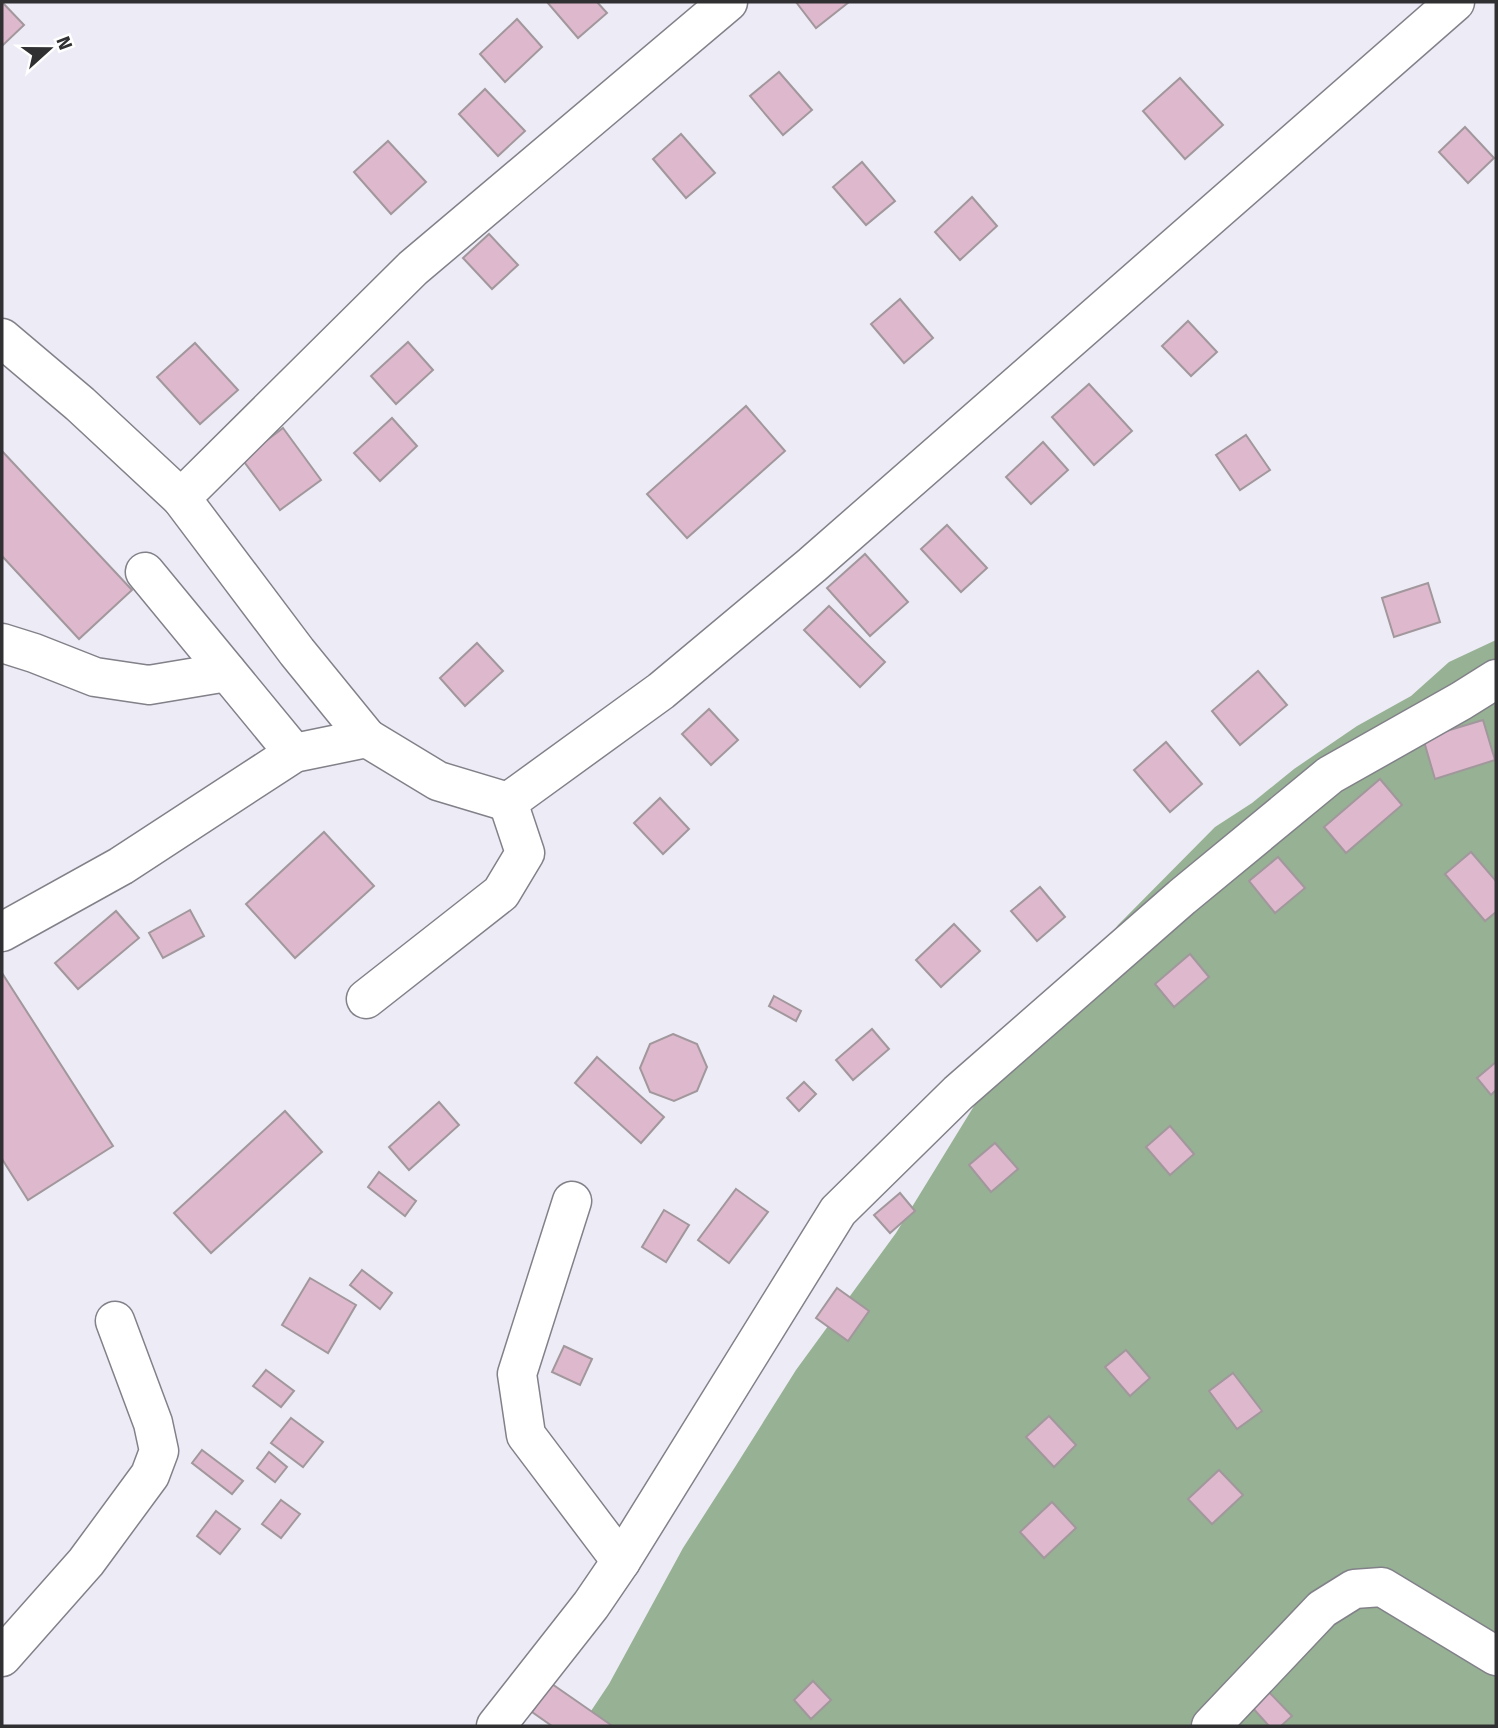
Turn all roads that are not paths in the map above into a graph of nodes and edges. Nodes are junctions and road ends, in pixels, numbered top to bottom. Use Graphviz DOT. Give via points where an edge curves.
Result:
graph roads {
  1 [pos="728,2"];
  2 [pos="1455,2"];
  3 [pos="7,352"];
  4 [pos="181,498"];
  5 [pos="145,572"];
  6 [pos="2,643"];
  7 [pos="227,672"];
  8 [pos="1496,679"];
  9 [pos="367,738"];
  10 [pos="295,752"];
  11 [pos="508,802"];
  12 [pos="2,932"];
  13 [pos="366,999"];
  14 [pos="572,1201"];
  15 [pos="115,1321"];
  16 [pos="621,1561"];
  17 [pos="1496,1656"];
  18 [pos="2,1657"];
  19 [pos="496,1726"];
  20 [pos="1211,1726"];
  1 -- 4 [label="street" via="412,268"];
  2 -- 11 [label="street" via="811,565 661,691"];
  3 -- 4 [label="street" via="80,404"];
  4 -- 9 [label="street"];
  5 -- 7 [label="street"];
  6 -- 7 [label="street" via="95,677 149,684"];
  7 -- 10 [label="street"];
  8 -- 16 [label="street" via="1330,775 958,1093 838,1211"];
  9 -- 10 [label="street"];
  9 -- 11 [label="street" via="438,781"];
  10 -- 12 [label="street" via="121,866"];
  11 -- 13 [label="street" via="525,853 501,893"];
  14 -- 16 [label="street" via="517,1374 526,1436"];
  15 -- 18 [label="street" via="159,1451 150,1475 86,1562"];
  16 -- 19 [label="street"];
  17 -- 20 [label="street" via="1382,1587 1354,1589 1322,1609"];
}
